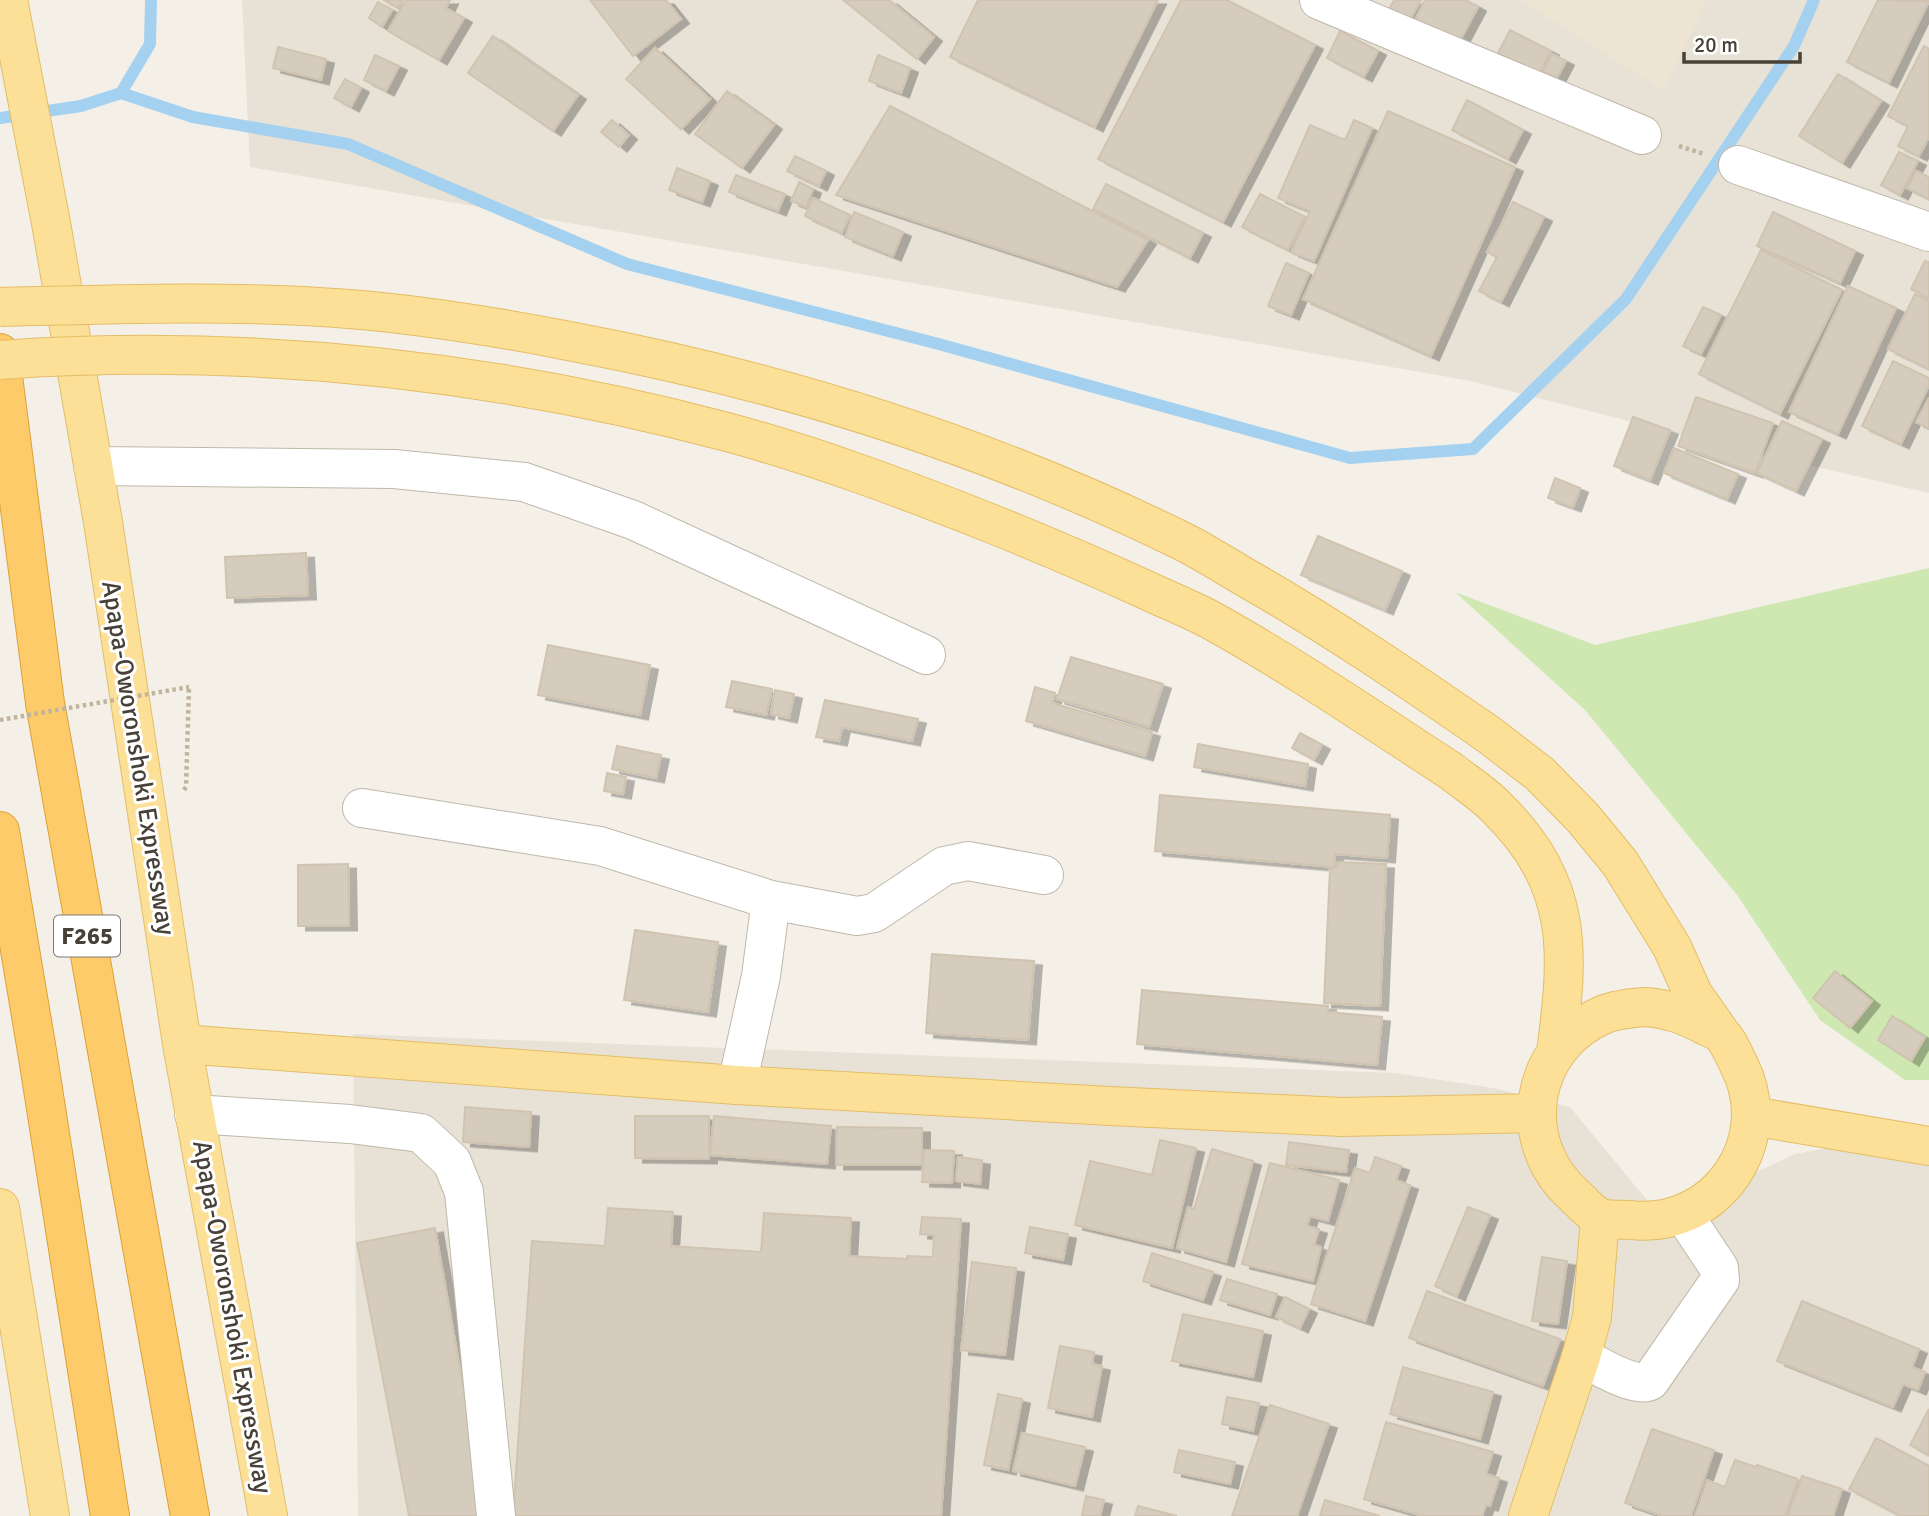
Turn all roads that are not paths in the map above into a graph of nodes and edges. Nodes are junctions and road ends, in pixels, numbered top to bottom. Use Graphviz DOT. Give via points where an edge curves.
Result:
graph roads {
  1 [pos="1319,0"];
  2 [pos="8,5"];
  3 [pos="1642,135"];
  4 [pos="1738,165"];
  5 [pos="1929,232"];
  6 [pos="0,307"];
  7 [pos="0,353"];
  8 [pos="0,360"];
  9 [pos="93,466"];
  10 [pos="926,655"];
  11 [pos="362,808"];
  12 [pos="0,831"];
  13 [pos="1044,875"];
  14 [pos="772,900"];
  15 [pos="1720,1033"];
  16 [pos="181,1044"];
  17 [pos="1556,1053"];
  18 [pos="737,1085"];
  19 [pos="1536,1112"];
  20 [pos="194,1114"];
  21 [pos="1752,1116"];
  22 [pos="1929,1146"];
  23 [pos="0,1208"];
  24 [pos="1683,1214"];
  25 [pos="1600,1218"];
  26 [pos="1581,1357"];
  27 [pos="0,1382"];
  28 [pos="34,1416"];
  29 [pos="50,1516"];
  30 [pos="110,1516"];
  31 [pos="190,1516"];
  32 [pos="268,1516"];
  33 [pos="496,1516"];
  34 [pos="1528,1516"];
  1 -- 3 [label="street"];
  2 -- 9 [label="main road, Apapa-Oworonshoki Expressway"];
  4 -- 5 [label="street"];
  6 -- 15 [label="main road, bridge" via="212,303 350,309 494,326 657,357 796,394 932,436 1044,479 1189,545 1287,601 1388,665 1540,774 1620,863"];
  7 -- 31 [label="highway, F265" via="45,703"];
  8 -- 17 [label="main road, bridge" via="186,354 335,362 589,399 729,432 842,467 1065,553 1207,618 1313,680 1497,807 1539,857 1558,903 1565,969"];
  9 -- 10 [label="street" via="394,469 524,482 633,520"];
  9 -- 16 [label="main road, Apapa-Oworonshoki Expressway"];
  11 -- 14 [label="street" via="600,846"];
  12 -- 30 [label="highway, F265"];
  13 -- 14 [label="street" via="968,861 944,866 874,913 857,916"];
  14 -- 18 [label="street"];
  15 -- 17 [label="main road" via="1667,1009 1625,1008 1586,1024"];
  15 -- 21 [label="main road" via="1744,1074"];
  16 -- 18 [label="main road"];
  16 -- 20 [label="main road, Apapa-Oworonshoki Expressway"];
  17 -- 19 [label="main road" via="1545,1071"];
  18 -- 19 [label="main road" via="1342,1117"];
  19 -- 25 [label="main road" via="1544,1154 1553,1172"];
  20 -- 32 [label="main road, Apapa-Oworonshoki Expressway"];
  20 -- 33 [label="street" via="421,1133 452,1163 464,1192"];
  21 -- 22 [label="main road"];
  21 -- 24 [label="main road" via="1746,1147 1732,1175 1702,1204"];
  23 -- 28 [label="main road"];
  24 -- 25 [label="main road" via="1641,1221"];
  24 -- 26 [label="street" via="1712,1255 1720,1280 1650,1381 1628,1380"];
  25 -- 26 [label="main road" via="1591,1317"];
  26 -- 34 [label="main road"];
  27 -- 28 [label="main road"];
  28 -- 29 [label="main road"];
}
